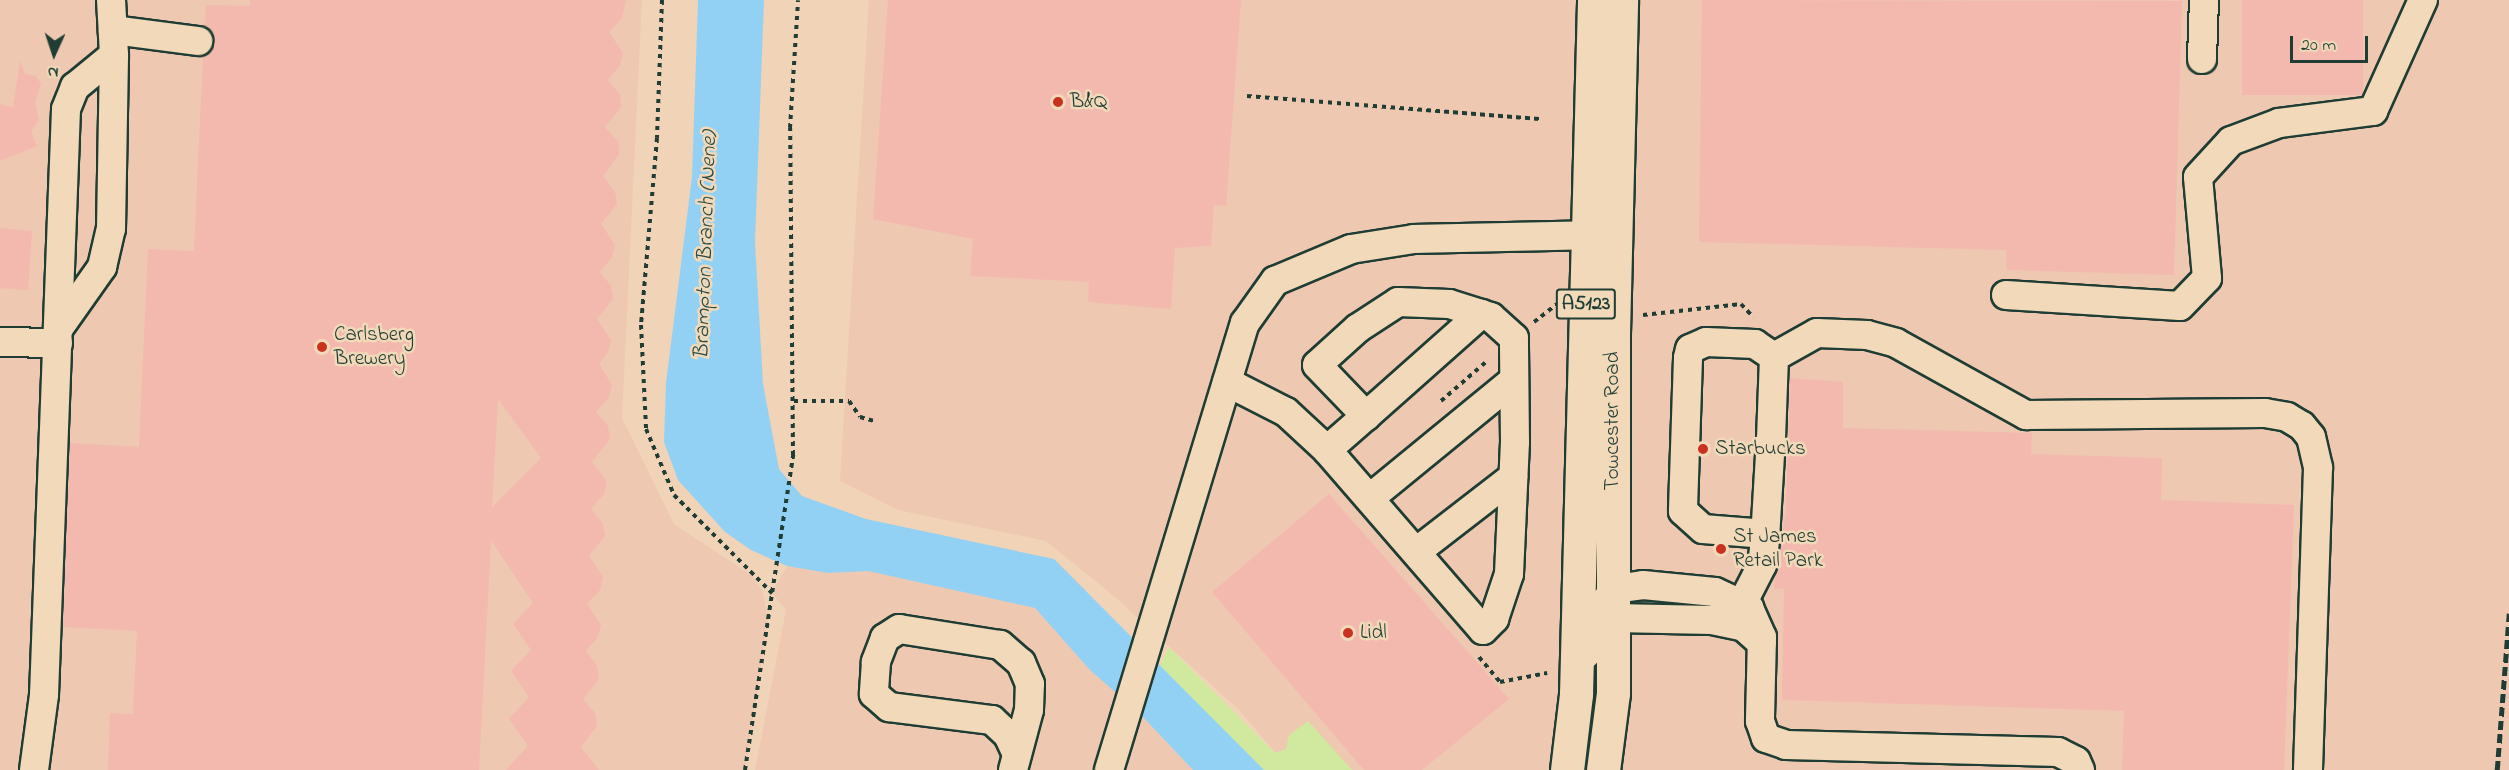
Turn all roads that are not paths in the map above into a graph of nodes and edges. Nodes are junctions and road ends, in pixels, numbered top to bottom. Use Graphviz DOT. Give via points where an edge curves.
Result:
graph roads {
  1 [pos="111,0"];
  2 [pos="1594,0"];
  3 [pos="1621,0"];
  4 [pos="2204,0"];
  5 [pos="2423,0"];
  6 [pos="198,41"];
  7 [pos="114,43"];
  8 [pos="2202,59"];
  9 [pos="1600,235"];
  10 [pos="2006,295"];
  11 [pos="1481,314"];
  12 [pos="59,335"];
  13 [pos="0,342"];
  14 [pos="1774,357"];
  15 [pos="1514,380"];
  16 [pos="1227,382"];
  17 [pos="1366,416"];
  18 [pos="1612,439"];
  19 [pos="1327,450"];
  20 [pos="1513,477"];
  21 [pos="1370,498"];
  22 [pos="1766,534"];
  23 [pos="1416,552"];
  24 [pos="1664,586"];
  25 [pos="1600,607"];
  26 [pos="1754,624"];
  27 [pos="1779,757"];
  28 [pos="1015,762"];
  29 [pos="34,770"];
  30 [pos="1109,770"];
  31 [pos="1567,770"];
  32 [pos="1603,770"];
  33 [pos="2080,770"];
  34 [pos="2308,770"];
  1 -- 7 [label="lane"];
  2 -- 9 [label="main road, Towcester Road / A5123"];
  3 -- 9 [label="main road, Towcester Road / A5123"];
  4 -- 8 [label="lane"];
  5 -- 10 [label="lane" via="2373,111 2279,123 2240,137 2231,141 2198,177 2207,279 2180,306"];
  6 -- 7 [label="lane"];
  7 -- 12 [label="lane" via="111,229 102,267"];
  7 -- 12 [label="lane" via="75,87 66,109"];
  9 -- 16 [label="lane" via="1414,239 1351,249 1275,281 1245,323"];
  9 -- 18 [label="main road, Towcester Road / A5123"];
  9 -- 25 [label="main road, Towcester Road / A5123" via="1586,391"];
  11 -- 15 [label="lane" via="1491,317 1514,338"];
  11 -- 17 [label="lane"];
  11 -- 17 [label="lane" via="1449,304 1398,302 1358,328 1317,364"];
  12 -- 13 [label="lane"];
  12 -- 29 [label="lane" via="44,695"];
  14 -- 22 [label="lane"];
  14 -- 22 [label="lane" via="1765,348 1726,340 1706,342 1690,350 1683,511 1704,529"];
  14 -- 34 [label="lane" via="1817,333 1868,335 1896,343 2026,415 2265,413 2287,417 2302,426 2316,450 2318,468"];
  15 -- 20 [label="lane"];
  15 -- 21 [label="lane"];
  16 -- 19 [label="lane" via="1286,412"];
  16 -- 30 [label="lane"];
  17 -- 19 [label="lane"];
  18 -- 24 [label="lane" via="1627,562"];
  18 -- 25 [label="main road, Towcester Road / A5123"];
  19 -- 21 [label="lane"];
  20 -- 23 [label="lane"];
  20 -- 23 [label="lane" via="1509,574 1494,619 1483,630"];
  21 -- 23 [label="lane"];
  22 -- 26 [label="lane"];
  24 -- 25 [label="lane"];
  24 -- 26 [label="lane" via="1715,592"];
  25 -- 26 [label="lane" via="1744,627"];
  25 -- 31 [label="main road, Towcester Road / A5123" via="1576,694"];
  25 -- 32 [label="main road, Towcester Road / A5123" via="1613,693"];
  26 -- 27 [label="lane" via="1760,721"];
  27 -- 33 [label="lane" via="2058,752 2076,761"];
  28 -- 28 [label="lane" via="1008,735 992,720 889,707 874,694 876,662 885,638 899,629 1000,645 1021,663 1030,684 1029,710"];
}
